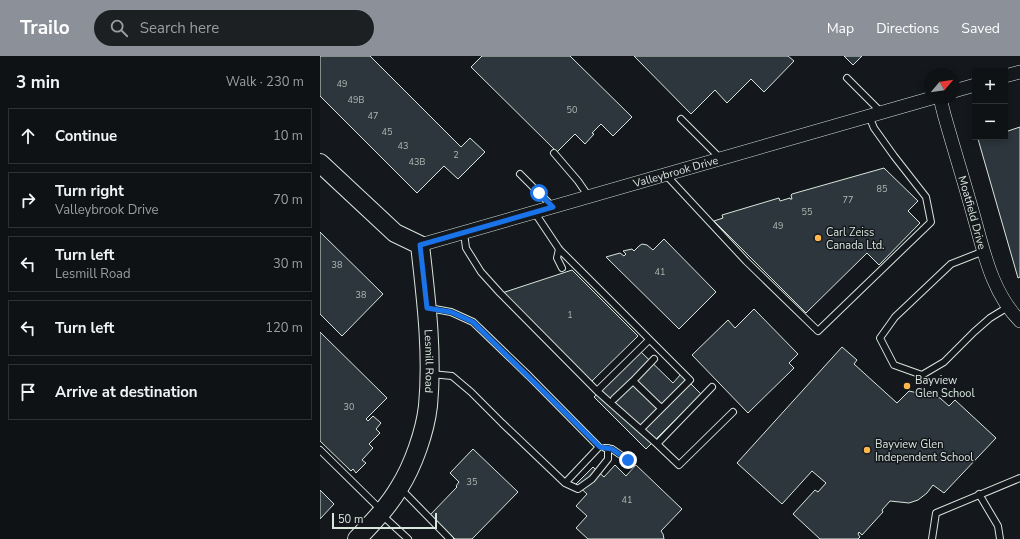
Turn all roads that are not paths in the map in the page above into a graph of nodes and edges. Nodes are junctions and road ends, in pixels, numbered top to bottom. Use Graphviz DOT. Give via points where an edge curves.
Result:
graph roads {
  1 [pos="1020,72"];
  2 [pos="1008,75"];
  3 [pos="847,78"];
  4 [pos="972,86"];
  5 [pos="960,89"];
  6 [pos="924,100"];
  7 [pos="942,104"];
  8 [pos="882,113"];
  9 [pos="869,116"];
  10 [pos="681,119"];
  11 [pos="554,153"];
  12 [pos="721,159"];
  13 [pos="320,164"];
  14 [pos="520,174"];
  15 [pos="666,175"];
  16 [pos="589,197"];
  17 [pos="553,207"];
  18 [pos="535,213"];
  19 [pos="464,233"];
  20 [pos="420,245"];
  21 [pos="559,249"];
  22 [pos="984,251"];
  23 [pos="562,268"];
  24 [pos="1008,307"];
  25 [pos="427,308"];
  26 [pos="1020,321"];
  27 [pos="649,340"];
  28 [pos="654,359"];
  29 [pos="430,374"];
  30 [pos="632,380"];
  31 [pos="712,387"];
  32 [pos="597,391"];
  33 [pos="614,399"];
  34 [pos="661,408"];
  35 [pos="732,412"];
  36 [pos="643,427"];
  37 [pos="657,444"];
  38 [pos="600,447"];
  39 [pos="608,448"];
  40 [pos="320,450"];
  41 [pos="628,460"];
  42 [pos="1020,478"];
  43 [pos="565,483"];
  44 [pos="400,488"];
  45 [pos="979,494"];
  46 [pos="381,512"];
  47 [pos="356,539"];
  48 [pos="408,539"];
  49 [pos="450,539"];
  50 [pos="932,539"];
  51 [pos="1000,539"];
  1 -- 2 [label="street"];
  3 -- 8 [label="lane"];
  4 -- 5 [label="street"];
  6 -- 8 [label="street, Valleybrook Drive"];
  7 -- 22 [label="street, Moatfield Drive"];
  8 -- 9 [label="street, Valleybrook Drive"];
  9 -- 12 [label="street, Valleybrook Drive"];
  9 -- 15 [label="lane" via="874,128 926,197 931,222 818,331 746,261"];
  10 -- 12 [label="lane"];
  11 -- 16 [label="lane"];
  12 -- 15 [label="street, Valleybrook Drive"];
  13 -- 20 [label="street" via="395,232"];
  14 -- 17 [label="lane"];
  15 -- 16 [label="street, Valleybrook Drive"];
  16 -- 17 [label="street, Valleybrook Drive"];
  17 -- 18 [label="street, Valleybrook Drive"];
  18 -- 19 [label="street, Valleybrook Drive"];
  18 -- 21 [label="lane"];
  19 -- 20 [label="street, Valleybrook Drive"];
  19 -- 32 [label="lane" via="466,248 481,272"];
  20 -- 25 [label="street, Lesmill Road"];
  21 -- 23 [label="lane" via="557,258"];
  21 -- 27 [label="lane"];
  22 -- 24 [label="street, Moatfield Drive" via="994,281"];
  22 -- 24 [label="lane" via="952,264 895,317 880,338 894,365 922,375 944,362 990,318"];
  24 -- 26 [label="street, Moatfield Drive"];
  25 -- 29 [label="street, Lesmill Road"];
  25 -- 38 [label="lane" via="451,312 473,322"];
  27 -- 32 [label="lane"];
  27 -- 34 [label="lane" via="690,380"];
  28 -- 30 [label="lane"];
  29 -- 43 [label="lane" via="452,376"];
  29 -- 44 [label="street, Lesmill Road" via="428,407 422,435 413,462"];
  30 -- 33 [label="lane"];
  30 -- 34 [label="lane"];
  31 -- 37 [label="lane"];
  32 -- 37 [label="lane"];
  34 -- 36 [label="lane"];
  35 -- 37 [label="lane" via="679,465"];
  38 -- 39 [label="lane"];
  38 -- 43 [label="lane"];
  39 -- 41 [label="lane"];
  39 -- 43 [label="lane" via="608,459 592,479 578,489"];
  40 -- 46 [label="lane"];
  42 -- 45 [label="lane"];
  44 -- 46 [label="street, Lesmill Road"];
  44 -- 49 [label="lane"];
  45 -- 50 [label="lane" via="936,513"];
  45 -- 51 [label="lane" via="998,526"];
  46 -- 47 [label="street, Lesmill Road"];
  46 -- 48 [label="lane"];
}
